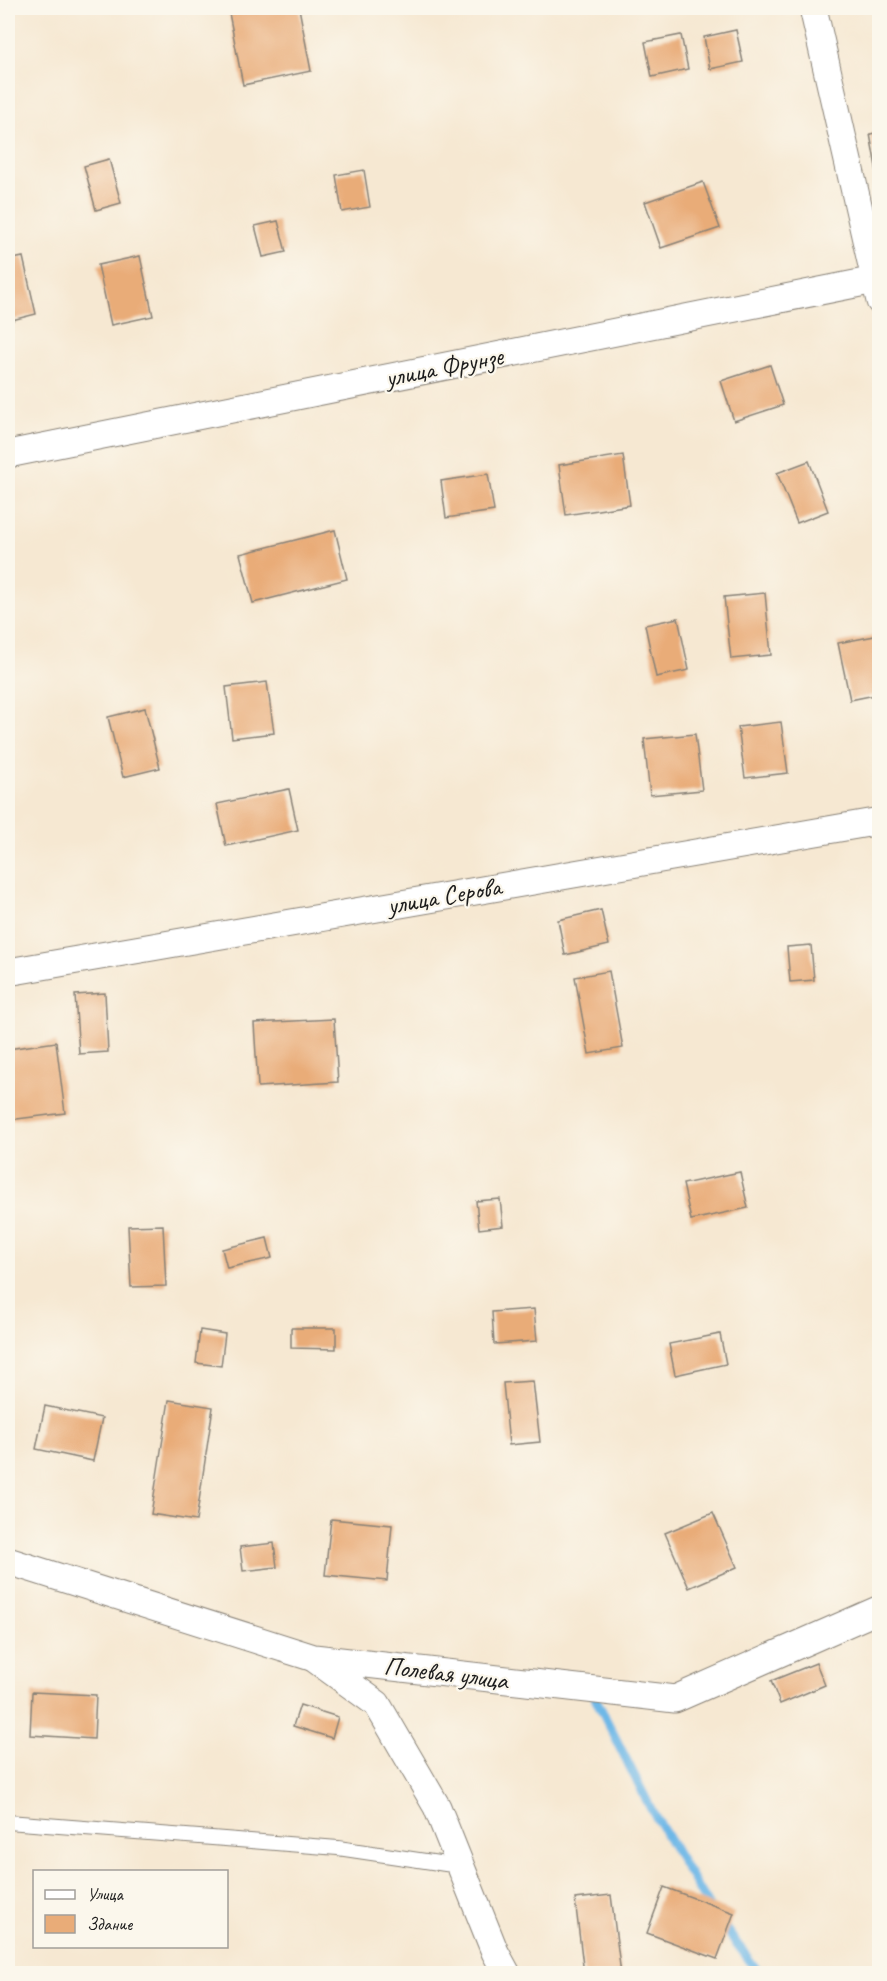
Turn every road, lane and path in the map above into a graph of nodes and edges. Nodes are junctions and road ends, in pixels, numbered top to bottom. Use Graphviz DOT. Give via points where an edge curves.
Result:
graph roads {
  1 [pos="813,8"];
  2 [pos="878,287"];
  3 [pos="8,454"];
  4 [pos="879,821"];
  5 [pos="8,972"];
  6 [pos="8,1561"];
  7 [pos="879,1609"];
  8 [pos="314,1658"];
  9 [pos="8,1822"];
  10 [pos="459,1866"];
  11 [pos="8,1969"];
  12 [pos="70,1974"];
  13 [pos="507,1974"];
  1 -- 2 [label="street"];
  2 -- 3 [label="street, улица Фрунзе"];
  4 -- 5 [label="street, улица Серова"];
  6 -- 8 [label="street, Полевая улица"];
  7 -- 8 [label="street, Полевая улица" via="675,1699"];
  8 -- 10 [label="street" via="377,1704 437,1807"];
  9 -- 10 [label="lane" via="338,1848"];
  10 -- 13 [label="street"];
  11 -- 12 [label="path"];
}
